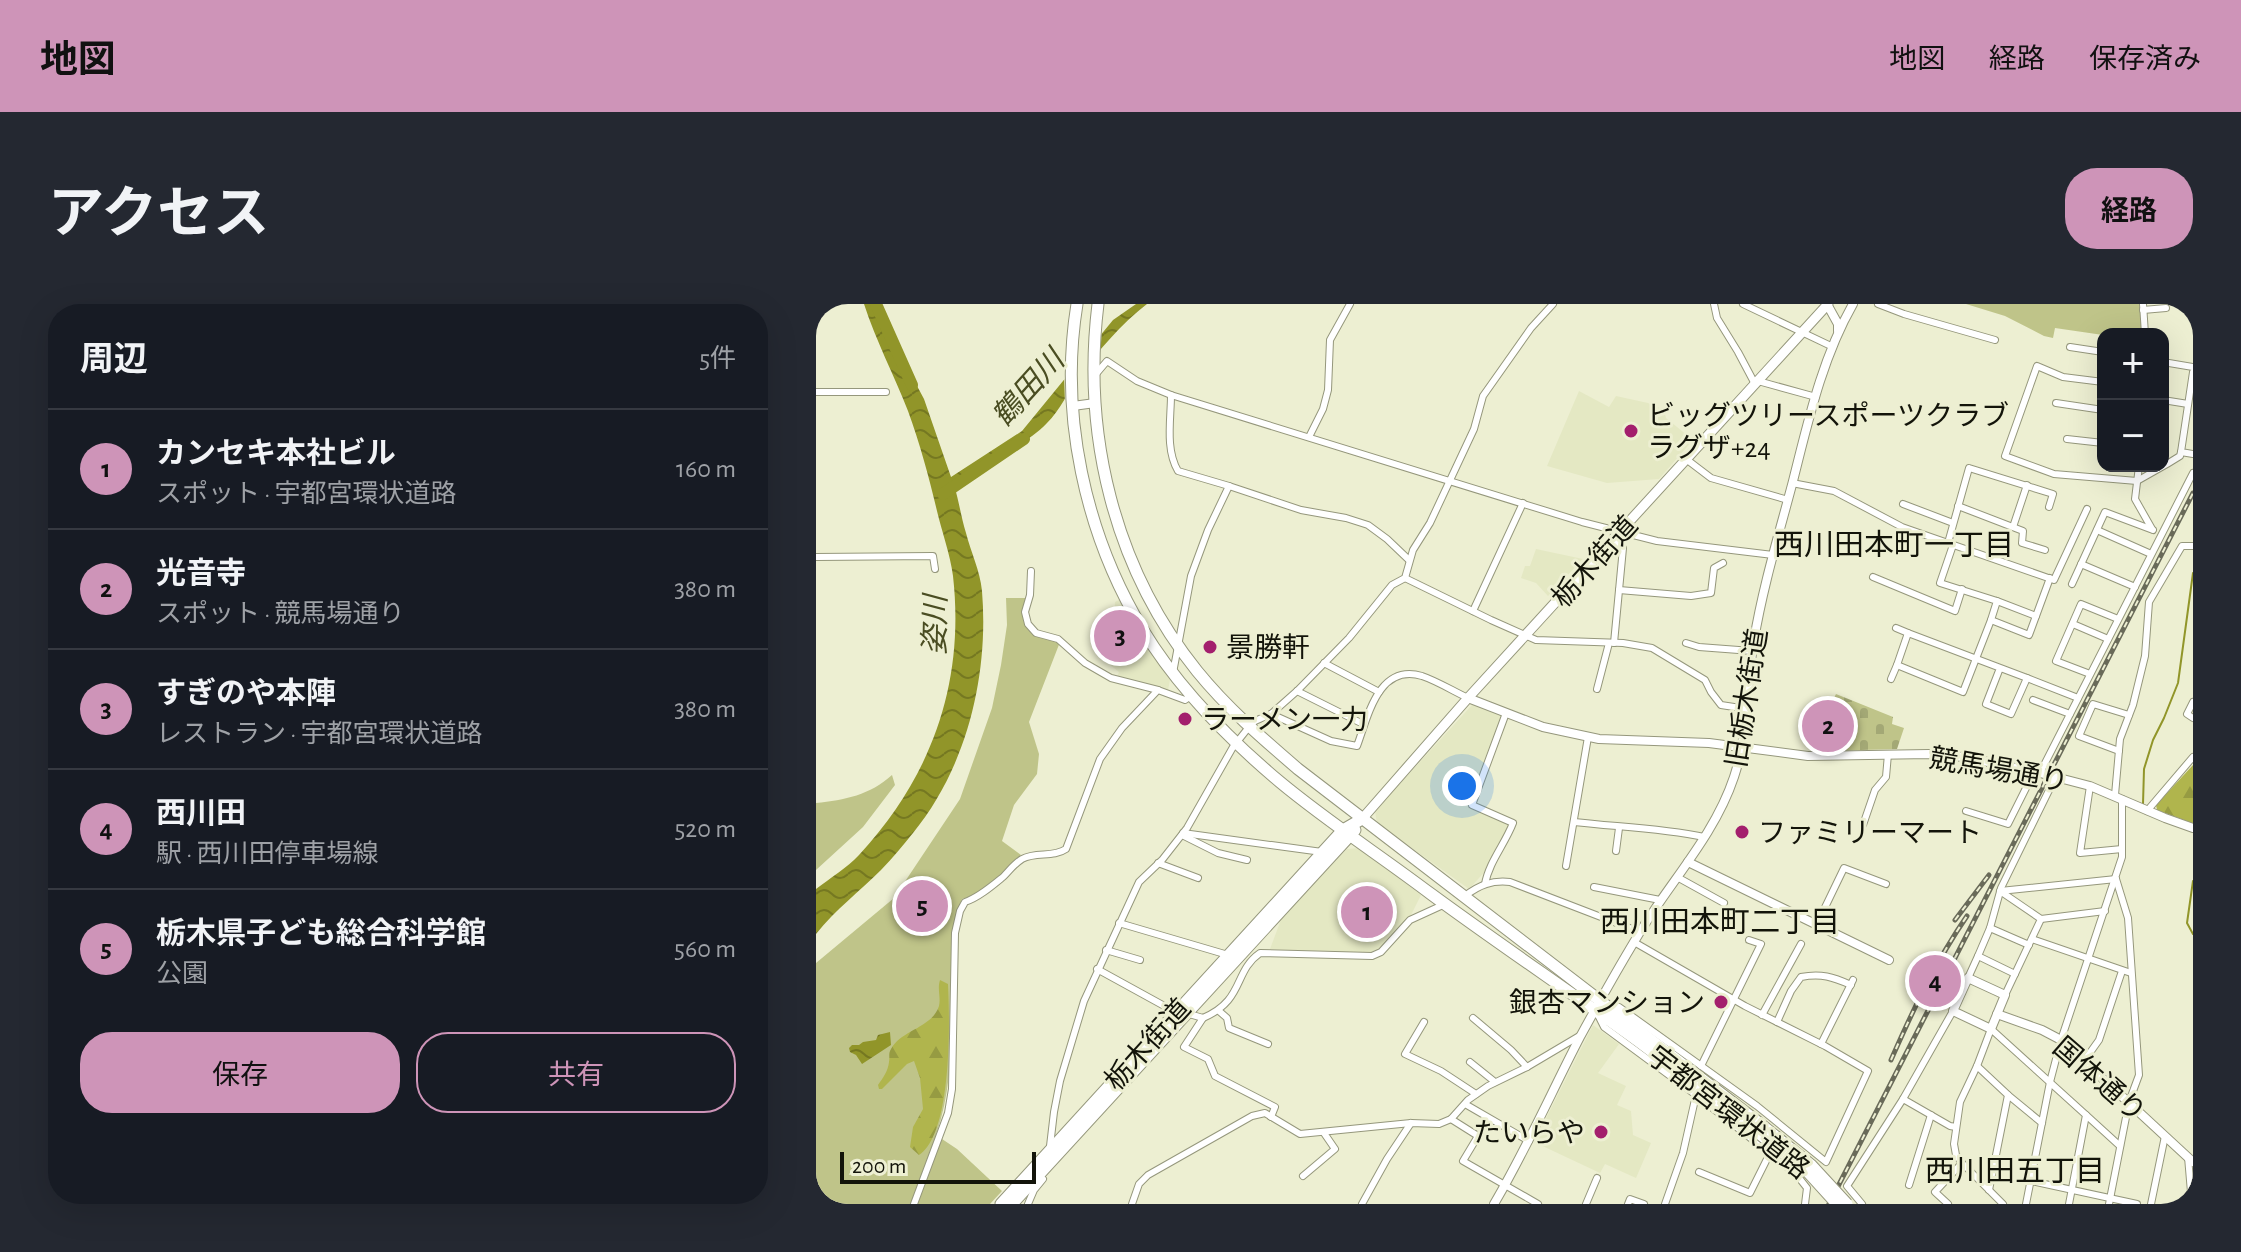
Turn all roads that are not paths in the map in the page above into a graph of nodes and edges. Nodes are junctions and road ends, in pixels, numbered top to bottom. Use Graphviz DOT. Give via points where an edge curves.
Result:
graph roads {
  1 [pos="1075,304"];
  2 [pos="1098,304"];
  3 [pos="1350,304"];
  4 [pos="1553,304"];
  5 [pos="1714,304"];
  6 [pos="1743,304"];
  7 [pos="1827,304"];
  8 [pos="1851,304"];
  9 [pos="1878,304"];
  10 [pos="2143,307"];
  11 [pos="2166,308"];
  12 [pos="1816,317"];
  13 [pos="1838,328"];
  14 [pos="2145,328"];
  15 [pos="1801,332"];
  16 [pos="1995,340"];
  17 [pos="1833,347"];
  18 [pos="2070,347"];
  19 [pos="2097,351"];
  20 [pos="2169,363"];
  21 [pos="2193,369"];
  22 [pos="1094,377"];
  23 [pos="2097,381"];
  24 [pos="1756,382"];
  25 [pos="816,392"];
  26 [pos="886,392"];
  27 [pos="1171,395"];
  28 [pos="1816,397"];
  29 [pos="2169,401"];
  30 [pos="1072,402"];
  31 [pos="1095,403"];
  32 [pos="2056,403"];
  33 [pos="2188,404"];
  34 [pos="2097,409"];
  35 [pos="1309,437"];
  36 [pos="2067,439"];
  37 [pos="2097,442"];
  38 [pos="2181,452"];
  39 [pos="2193,454"];
  40 [pos="1686,459"];
  41 [pos="2138,472"];
  42 [pos="2193,473"];
  43 [pos="1449,481"];
  44 [pos="2137,481"];
  45 [pos="1792,483"];
  46 [pos="2027,485"];
  47 [pos="1229,486"];
  48 [pos="1788,500"];
  49 [pos="1523,503"];
  50 [pos="1903,504"];
  51 [pos="1958,506"];
  52 [pos="2049,507"];
  53 [pos="2087,509"];
  54 [pos="1953,523"];
  55 [pos="2013,527"];
  56 [pos="2097,530"];
  57 [pos="2153,530"];
  58 [pos="1617,535"];
  59 [pos="2158,540"];
  60 [pos="1950,544"];
  61 [pos="2193,546"];
  62 [pos="2045,550"];
  63 [pos="2151,554"];
  64 [pos="1773,555"];
  65 [pos="816,557"];
  66 [pos="1409,560"];
  67 [pos="1723,563"];
  68 [pos="2081,564"];
  69 [pos="935,569"];
  70 [pos="1031,571"];
  71 [pos="1873,577"];
  72 [pos="1405,578"];
  73 [pos="2050,578"];
  74 [pos="2072,584"];
  75 [pos="2135,587"];
  76 [pos="1962,589"];
  77 [pos="1619,590"];
  78 [pos="1997,601"];
  79 [pos="1473,611"];
  80 [pos="2036,616"];
  81 [pos="2118,619"];
  82 [pos="1991,620"];
  83 [pos="2073,624"];
  84 [pos="1896,628"];
  85 [pos="1908,633"];
  86 [pos="1525,635"];
  87 [pos="2108,639"];
  88 [pos="1611,643"];
  89 [pos="1686,643"];
  90 [pos="1178,645"];
  91 [pos="1752,651"];
  92 [pos="1977,659"];
  93 [pos="1324,663"];
  94 [pos="1897,665"];
  95 [pos="2000,668"];
  96 [pos="1173,673"];
  97 [pos="2090,674"];
  98 [pos="2027,678"];
  99 [pos="1891,679"];
  100 [pos="1597,689"];
  101 [pos="1158,690"];
  102 [pos="1297,691"];
  103 [pos="1379,692"];
  104 [pos="1962,692"];
  105 [pos="1192,695"];
  106 [pos="1468,698"];
  107 [pos="2078,698"];
  108 [pos="1959,700"];
  109 [pos="2033,700"];
  110 [pos="2193,702"];
  111 [pos="1748,709"];
  112 [pos="1506,713"];
  113 [pos="1271,714"];
  114 [pos="2070,714"];
  115 [pos="2129,715"];
  116 [pos="2193,718"];
  117 [pos="1363,724"];
  118 [pos="1249,727"];
  119 [pos="1588,737"];
  120 [pos="1237,742"];
  121 [pos="1742,747"];
  122 [pos="2119,751"];
  123 [pos="1888,754"];
  124 [pos="2193,757"];
  125 [pos="2037,772"];
  126 [pos="2056,776"];
  127 [pos="2090,786"];
  128 [pos="2118,797"];
  129 [pos="1966,811"];
  130 [pos="2147,811"];
  131 [pos="1362,819"];
  132 [pos="1574,822"];
  133 [pos="1863,825"];
  134 [pos="1619,828"];
  135 [pos="2193,828"];
  136 [pos="1347,832"];
  137 [pos="1182,834"];
  138 [pos="1704,837"];
  139 [pos="2122,849"];
  140 [pos="1616,851"];
  141 [pos="1322,852"];
  142 [pos="1247,860"];
  143 [pos="1688,862"];
  144 [pos="1158,863"];
  145 [pos="1566,866"];
  146 [pos="1677,877"];
  147 [pos="1198,878"];
  148 [pos="2116,879"];
  149 [pos="1485,884"];
  150 [pos="1886,884"];
  151 [pos="1594,887"];
  152 [pos="2000,891"];
  153 [pos="1464,896"];
  154 [pos="1660,900"];
  155 [pos="1724,903"];
  156 [pos="1445,904"];
  157 [pos="2105,911"];
  158 [pos="2041,919"];
  159 [pos="1119,923"];
  160 [pos="1817,924"];
  161 [pos="1990,928"];
  162 [pos="1640,932"];
  163 [pos="1749,940"];
  164 [pos="1634,942"];
  165 [pos="2030,942"];
  166 [pos="1801,944"];
  167 [pos="1106,950"];
  168 [pos="1228,955"];
  169 [pos="1978,956"];
  170 [pos="1140,960"];
  171 [pos="1889,960"];
  172 [pos="2087,960"];
  173 [pos="1097,969"];
  174 [pos="2122,971"];
  175 [pos="2131,973"];
  176 [pos="2015,974"];
  177 [pos="1968,978"];
  178 [pos="2005,995"];
  179 [pos="1734,1000"];
  180 [pos="1598,1006"];
  181 [pos="1219,1011"];
  182 [pos="1953,1011"];
  183 [pos="1181,1013"];
  184 [pos="1997,1014"];
  185 [pos="1762,1015"];
  186 [pos="1203,1018"];
  187 [pos="1473,1018"];
  188 [pos="1424,1022"];
  189 [pos="1777,1022"];
  190 [pos="1991,1029"];
  191 [pos="1581,1035"];
  192 [pos="2061,1040"];
  193 [pos="1268,1044"];
  194 [pos="1821,1044"];
  195 [pos="2084,1061"];
  196 [pos="1470,1062"];
  197 [pos="1701,1066"];
  198 [pos="1977,1066"];
  199 [pos="1527,1067"];
  200 [pos="1495,1082"];
  201 [pos="2050,1082"];
  202 [pos="1476,1094"];
  203 [pos="1696,1095"];
  204 [pos="2008,1095"];
  205 [pos="1903,1099"];
  206 [pos="2129,1102"];
  207 [pos="1465,1104"];
  208 [pos="1931,1115"];
  209 [pos="2086,1115"];
  210 [pos="1271,1117"];
  211 [pos="1451,1119"];
  212 [pos="1411,1123"];
  213 [pos="2042,1123"];
  214 [pos="1756,1126"];
  215 [pos="1956,1127"];
  216 [pos="1324,1133"];
  217 [pos="2165,1136"];
  218 [pos="1529,1141"];
  219 [pos="2120,1146"];
  220 [pos="1050,1151"];
  221 [pos="1770,1153"];
  222 [pos="2190,1159"];
  223 [pos="1962,1163"];
  224 [pos="1699,1172"];
  225 [pos="1303,1176"];
  226 [pos="1597,1178"];
  227 [pos="1043,1179"];
  228 [pos="2031,1181"];
  229 [pos="1505,1185"];
  230 [pos="1909,1185"];
  231 [pos="1989,1190"];
  232 [pos="2072,1190"];
  233 [pos="2109,1201"];
  234 [pos="914,1204"];
  235 [pos="1001,1204"];
  236 [pos="1012,1204"];
  237 [pos="1028,1204"];
  238 [pos="1132,1204"];
  239 [pos="1362,1204"];
  240 [pos="1494,1204"];
  241 [pos="1538,1204"];
  242 [pos="1586,1204"];
  243 [pos="1628,1204"];
  244 [pos="1644,1204"];
  245 [pos="1665,1204"];
  246 [pos="1805,1204"];
  247 [pos="1837,1204"];
  248 [pos="1847,1204"];
  249 [pos="1862,1204"];
  250 [pos="1948,1204"];
  251 [pos="2003,1204"];
  252 [pos="2026,1204"];
  253 [pos="2069,1204"];
  254 [pos="2137,1204"];
  255 [pos="2151,1204"];
  256 [pos="2192,1204"];
  1 -- 30 [label="highway, 宇都宮環状道路"];
  2 -- 22 [label="highway, 宇都宮環状道路"];
  3 -- 35 [label="street" via="1330,340 1328,390"];
  4 -- 43 [label="street" via="1483,396"];
  5 -- 24 [label="street"];
  6 -- 15 [label="street"];
  7 -- 12 [label="main road, 栃木街道"];
  7 -- 13 [label="street"];
  8 -- 13 [label="street, 旧栃木街道"];
  9 -- 16 [label="street"];
  10 -- 11 [label="street"];
  10 -- 14 [label="street"];
  12 -- 13 [label="street" via="1825,316"];
  12 -- 15 [label="main road, 栃木街道"];
  13 -- 17 [label="street, 旧栃木街道"];
  15 -- 17 [label="street"];
  15 -- 24 [label="main road, 栃木街道"];
  17 -- 28 [label="street, 旧栃木街道"];
  18 -- 19 [label="street"];
  20 -- 21 [label="street"];
  21 -- 33 [label="street"];
  22 -- 27 [label="street" via="1107,361"];
  22 -- 31 [label="highway, 宇都宮環状道路"];
  23 -- 44 [label="street" via="2063,377 2037,366 2005,456 2054,474"];
  24 -- 28 [label="street"];
  24 -- 40 [label="main road, 栃木街道"];
  25 -- 26 [label="street"];
  27 -- 35 [label="street"];
  27 -- 47 [label="street" via="1170,448 1178,471"];
  28 -- 45 [label="street, 旧栃木街道"];
  29 -- 33 [label="street"];
  30 -- 31 [label="street"];
  30 -- 96 [label="highway, 宇都宮環状道路" via="1089,503 1102,542 1143,629"];
  31 -- 90 [label="highway, 宇都宮環状道路" via="1101,458 1118,523"];
  32 -- 34 [label="street"];
  33 -- 38 [label="street"];
  35 -- 43 [label="street"];
  36 -- 37 [label="street"];
  38 -- 39 [label="street"];
  38 -- 44 [label="street"];
  40 -- 48 [label="street" via="1711,478"];
  40 -- 58 [label="main road, 栃木街道"];
  41 -- 44 [label="street"];
  42 -- 59 [label="street"];
  43 -- 49 [label="street"];
  43 -- 66 [label="street"];
  44 -- 57 [label="street" via="2135,499"];
  45 -- 48 [label="street, 旧栃木街道"];
  45 -- 60 [label="street" via="1834,491 1902,527"];
  46 -- 51 [label="street" via="1969,468"];
  46 -- 52 [label="street" via="2053,494"];
  46 -- 55 [label="street"];
  47 -- 66 [label="street" via="1368,525"];
  47 -- 90 [label="street" via="1191,576"];
  48 -- 64 [label="street, 旧栃木街道"];
  49 -- 58 [label="street"];
  49 -- 79 [label="street"];
  50 -- 54 [label="street"];
  51 -- 54 [label="street"];
  51 -- 55 [label="street"];
  53 -- 73 [label="street" via="2054,580"];
  54 -- 60 [label="street"];
  55 -- 62 [label="street" via="2023,531 2022,543"];
  56 -- 57 [label="street" via="2105,512"];
  56 -- 63 [label="street"];
  56 -- 68 [label="street"];
  57 -- 59 [label="street"];
  58 -- 64 [label="street"];
  58 -- 77 [label="street" via="1623,548"];
  58 -- 86 [label="main road, 栃木街道"];
  59 -- 63 [label="street"];
  60 -- 73 [label="street"];
  60 -- 76 [label="street" via="1940,583"];
  61 -- 115 [label="street" via="2182,546 2149,602 2145,656"];
  63 -- 75 [label="street"];
  64 -- 91 [label="street, 旧栃木街道"];
  65 -- 69 [label="street" via="933,556"];
  66 -- 72 [label="street"];
  67 -- 77 [label="street" via="1714,568 1711,593"];
  68 -- 74 [label="street"];
  68 -- 75 [label="street"];
  70 -- 101 [label="street" via="1025,612 1032,629 1058,639 1111,678"];
  71 -- 76 [label="street" via="1955,611"];
  72 -- 79 [label="street"];
  72 -- 93 [label="street" via="1392,585"];
  73 -- 80 [label="street"];
  75 -- 81 [label="street"];
  76 -- 78 [label="street"];
  77 -- 88 [label="street"];
  78 -- 80 [label="street"];
  78 -- 82 [label="street"];
  79 -- 86 [label="street"];
  80 -- 82 [label="street" via="2029,635"];
  81 -- 83 [label="street" via="2081,604"];
  81 -- 87 [label="street"];
  82 -- 92 [label="street"];
  83 -- 87 [label="street"];
  83 -- 97 [label="street" via="2056,661"];
  84 -- 85 [label="street"];
  85 -- 92 [label="street"];
  85 -- 94 [label="street"];
  86 -- 88 [label="street" via="1553,642"];
  86 -- 106 [label="main road, 栃木街道"];
  87 -- 97 [label="street"];
  88 -- 100 [label="street"];
  88 -- 111 [label="street" via="1652,648 1705,680 1721,705"];
  89 -- 91 [label="street"];
  90 -- 96 [label="street"];
  90 -- 118 [label="highway, 宇都宮環状道路"];
  91 -- 111 [label="street, 旧栃木街道"];
  92 -- 95 [label="street"];
  92 -- 104 [label="street"];
  93 -- 102 [label="street"];
  93 -- 103 [label="street"];
  94 -- 99 [label="street"];
  94 -- 104 [label="street"];
  95 -- 98 [label="street"];
  95 -- 98 [label="street" via="1986,704 2011,714"];
  96 -- 105 [label="highway, 宇都宮環状道路"];
  97 -- 107 [label="street"];
  98 -- 107 [label="street"];
  101 -- 105 [label="street" via="1185,700"];
  101 -- 234 [label="street" via="1100,759 1066,849 1025,857 960,911 955,933 952,1089"];
  102 -- 113 [label="street"];
  102 -- 117 [label="street"];
  103 -- 106 [label="street" via="1402,674 1420,676"];
  103 -- 117 [label="street"];
  104 -- 108 [label="street"];
  105 -- 120 [label="highway, 宇都宮環状道路"];
  106 -- 112 [label="street, 競馬場通り"];
  106 -- 131 [label="main road, 栃木街道"];
  107 -- 114 [label="street"];
  109 -- 114 [label="street"];
  110 -- 116 [label="street" via="2187,714"];
  111 -- 121 [label="street, 旧栃木街道"];
  112 -- 119 [label="street, 競馬場通り"];
  112 -- 149 [label="street" via="1472,805 1513,823"];
  113 -- 117 [label="street" via="1331,741 1357,746"];
  113 -- 118 [label="street"];
  114 -- 125 [label="street"];
  115 -- 122 [label="street"];
  115 -- 122 [label="street" via="2093,704 2079,736"];
  118 -- 120 [label="street"];
  118 -- 131 [label="highway, 宇都宮環状道路"];
  119 -- 121 [label="street, 競馬場通り"];
  119 -- 132 [label="street"];
  120 -- 136 [label="highway, 宇都宮環状道路"];
  120 -- 137 [label="street"];
  121 -- 123 [label="street, 競馬場通り" via="1808,756"];
  121 -- 138 [label="street, 旧栃木街道" via="1729,791"];
  122 -- 128 [label="street"];
  123 -- 125 [label="street, 競馬場通り" via="1945,754"];
  123 -- 133 [label="street" via="1886,777 1875,790"];
  124 -- 130 [label="street"];
  125 -- 126 [label="street, 競馬場通り"];
  125 -- 129 [label="street" via="2008,824"];
  126 -- 127 [label="street, 競馬場通り"];
  126 -- 152 [label="street"];
  127 -- 128 [label="street, 競馬場通り"];
  127 -- 139 [label="street" via="2080,853"];
  128 -- 130 [label="street, 競馬場通り"];
  128 -- 139 [label="street"];
  130 -- 135 [label="street, 競馬場通り"];
  131 -- 136 [label="highway, 栃木街道"];
  131 -- 153 [label="highway, 宇都宮環状道路"];
  132 -- 134 [label="street"];
  132 -- 145 [label="street"];
  134 -- 138 [label="street"];
  134 -- 140 [label="street"];
  136 -- 141 [label="highway, 栃木街道"];
  136 -- 156 [label="highway, 宇都宮環状道路"];
  136 -- 183 [label="highway, 栃木街道"];
  137 -- 141 [label="street"];
  137 -- 142 [label="street" via="1218,853"];
  137 -- 144 [label="street"];
  138 -- 143 [label="street, 旧栃木街道"];
  139 -- 148 [label="street"];
  141 -- 168 [label="highway, 栃木街道"];
  143 -- 146 [label="street, 旧栃木街道"];
  143 -- 160 [label="street"];
  144 -- 147 [label="street"];
  144 -- 159 [label="street" via="1139,882"];
  146 -- 154 [label="street, 旧栃木街道"];
  146 -- 155 [label="street"];
  148 -- 152 [label="street"];
  148 -- 157 [label="street"];
  148 -- 175 [label="street" via="2128,918"];
  149 -- 153 [label="street"];
  149 -- 162 [label="street" via="1516,883"];
  150 -- 160 [label="street" via="1844,868"];
  151 -- 154 [label="street"];
  152 -- 158 [label="street"];
  152 -- 161 [label="street"];
  153 -- 180 [label="highway, 宇都宮環状道路"];
  154 -- 162 [label="street, 旧栃木街道"];
  156 -- 180 [label="highway, 宇都宮環状道路"];
  156 -- 181 [label="street" via="1410,920 1372,956 1260,953"];
  157 -- 158 [label="street"];
  157 -- 172 [label="street"];
  158 -- 165 [label="street"];
  159 -- 167 [label="street"];
  159 -- 168 [label="street"];
  160 -- 171 [label="street"];
  161 -- 165 [label="street"];
  161 -- 169 [label="street"];
  162 -- 164 [label="street, 旧栃木街道"];
  163 -- 179 [label="street" via="1761,944"];
  164 -- 179 [label="street"];
  164 -- 180 [label="street, 旧栃木街道"];
  165 -- 172 [label="street"];
  165 -- 176 [label="street"];
  166 -- 185 [label="street"];
  167 -- 170 [label="street"];
  167 -- 173 [label="street"];
  168 -- 183 [label="highway, 栃木街道"];
  169 -- 176 [label="street"];
  169 -- 177 [label="street"];
  172 -- 174 [label="street"];
  172 -- 192 [label="street"];
  173 -- 183 [label="street"];
  173 -- 220 [label="street" via="1060,1081"];
  174 -- 175 [label="street"];
  174 -- 195 [label="street" via="2099,1040"];
  175 -- 206 [label="street" via="2139,1075"];
  176 -- 178 [label="street"];
  177 -- 178 [label="street"];
  177 -- 182 [label="street"];
  178 -- 184 [label="street"];
  179 -- 185 [label="street"];
  179 -- 197 [label="street"];
  180 -- 191 [label="street, 旧栃木街道"];
  180 -- 197 [label="street" via="1619,1007"];
  180 -- 203 [label="street" via="1604,1027"];
  180 -- 214 [label="highway, 宇都宮環状道路"];
  181 -- 186 [label="street"];
  181 -- 193 [label="street" via="1229,1028"];
  182 -- 190 [label="street"];
  182 -- 205 [label="street"];
  183 -- 186 [label="street"];
  183 -- 220 [label="highway, 栃木街道"];
  183 -- 236 [label="highway, 栃木街道"];
  184 -- 190 [label="street"];
  184 -- 192 [label="street, 国体通り"];
  185 -- 189 [label="street"];
  186 -- 210 [label="street" via="1184,1047 1208,1059 1215,1076 1275,1107"];
  187 -- 199 [label="street"];
  188 -- 202 [label="street" via="1405,1054"];
  189 -- 194 [label="street"];
  189 -- 194 [label="street" via="1801,977 1829,975 1852,983"];
  190 -- 198 [label="street"];
  190 -- 201 [label="street"];
  191 -- 199 [label="street"];
  191 -- 218 [label="street, 旧栃木街道"];
  192 -- 195 [label="street, 国体通り"];
  192 -- 201 [label="street"];
  194 -- 197 [label="street" via="1868,1071 1826,1162"];
  195 -- 206 [label="street, 国体通り"];
  196 -- 200 [label="street"];
  198 -- 204 [label="street"];
  198 -- 215 [label="street" via="1960,1102"];
  199 -- 200 [label="street"];
  200 -- 202 [label="street"];
  201 -- 209 [label="street"];
  201 -- 213 [label="street"];
  202 -- 207 [label="street"];
  203 -- 221 [label="street"];
  203 -- 245 [label="street"];
  204 -- 213 [label="street"];
  204 -- 231 [label="street"];
  205 -- 208 [label="street"];
  205 -- 249 [label="street" via="1847,1186"];
  206 -- 217 [label="street, 国体通り"];
  206 -- 219 [label="street"];
  207 -- 211 [label="street"];
  207 -- 218 [label="street"];
  208 -- 215 [label="street"];
  208 -- 230 [label="street"];
  209 -- 219 [label="street"];
  209 -- 232 [label="street"];
  210 -- 216 [label="street" via="1300,1134"];
  210 -- 238 [label="street" via="1252,1116 1148,1175"];
  211 -- 212 [label="street"];
  211 -- 229 [label="street" via="1478,1136 1463,1161"];
  212 -- 216 [label="street"];
  212 -- 239 [label="street"];
  213 -- 228 [label="street"];
  214 -- 247 [label="highway, 宇都宮環状道路, bridge"];
  214 -- 248 [label="highway, 宇都宮環状道路, bridge" via="1811,1165"];
  215 -- 223 [label="street" via="1954,1144"];
  216 -- 225 [label="street" via="1335,1149"];
  217 -- 222 [label="street, 国体通り"];
  217 -- 255 [label="street"];
  218 -- 229 [label="street, 旧栃木街道"];
  219 -- 233 [label="street"];
  220 -- 235 [label="highway, 栃木街道"];
  221 -- 224 [label="street" via="1750,1193"];
  221 -- 246 [label="street" via="1807,1188"];
  222 -- 256 [label="street"];
  223 -- 231 [label="street"];
  223 -- 250 [label="street" via="1935,1192"];
  226 -- 242 [label="street"];
  227 -- 237 [label="street"];
  228 -- 232 [label="street"];
  228 -- 252 [label="street"];
  229 -- 240 [label="street, 旧栃木街道"];
  229 -- 241 [label="street"];
  231 -- 251 [label="street"];
  232 -- 233 [label="street"];
  232 -- 253 [label="street"];
  233 -- 254 [label="street"];
  243 -- 244 [label="street" via="1630,1199"];
}
